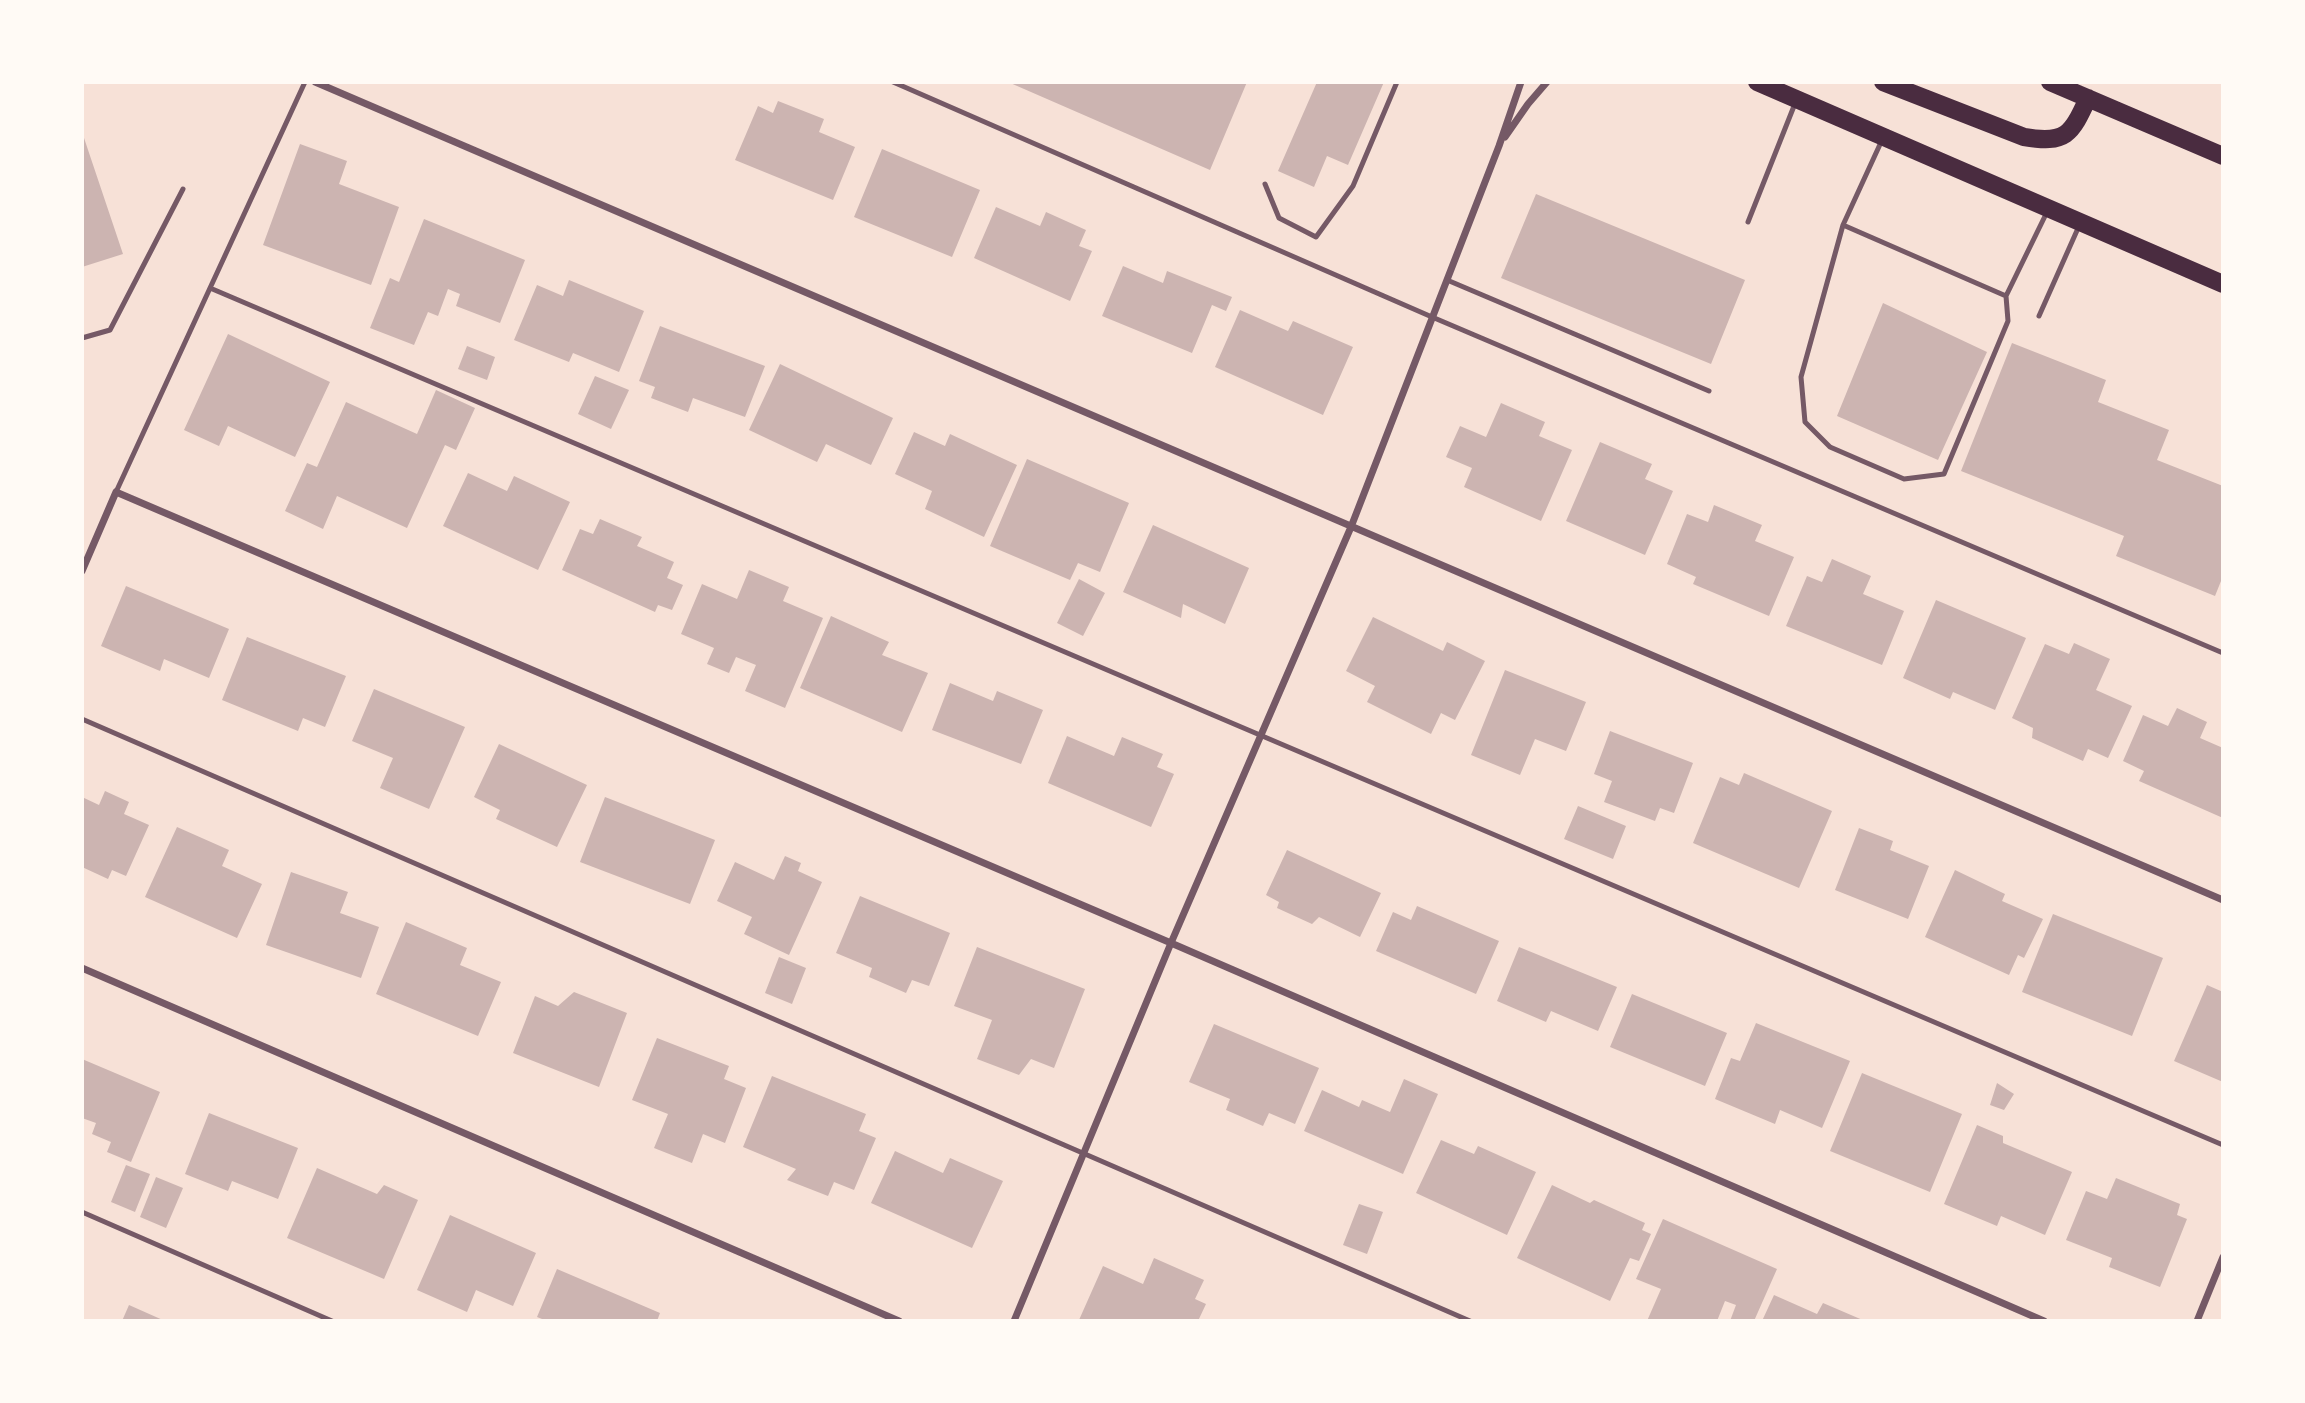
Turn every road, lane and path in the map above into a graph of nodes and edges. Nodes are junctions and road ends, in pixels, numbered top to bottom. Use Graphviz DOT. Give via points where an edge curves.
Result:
graph roads {
  1 [pos="305,82"];
  2 [pos="315,82"];
  3 [pos="893,82"];
  4 [pos="1397,82"];
  5 [pos="1521,82"];
  6 [pos="1547,82"];
  7 [pos="1757,82"];
  8 [pos="1882,82"];
  9 [pos="2050,82"];
  10 [pos="1797,99"];
  11 [pos="2088,99"];
  12 [pos="1883,137"];
  13 [pos="1499,146"];
  14 [pos="2223,156"];
  15 [pos="1265,184"];
  16 [pos="184,189"];
  17 [pos="2048,209"];
  18 [pos="1748,222"];
  19 [pos="2081,223"];
  20 [pos="1843,225"];
  21 [pos="1447,280"];
  22 [pos="2223,284"];
  23 [pos="210,288"];
  24 [pos="2006,296"];
  25 [pos="2039,316"];
  26 [pos="1432,317"];
  27 [pos="82,338"];
  28 [pos="1709,391"];
  29 [pos="116,492"];
  30 [pos="1351,527"];
  31 [pos="86,553"];
  32 [pos="82,571"];
  33 [pos="2223,653"];
  34 [pos="82,719"];
  35 [pos="1261,735"];
  36 [pos="2223,900"];
  37 [pos="1171,943"];
  38 [pos="82,968"];
  39 [pos="2223,1145"];
  40 [pos="1084,1153"];
  41 [pos="82,1212"];
  42 [pos="2223,1257"];
  43 [pos="332,1321"];
  44 [pos="899,1321"];
  45 [pos="1014,1321"];
  46 [pos="1470,1321"];
  47 [pos="2044,1321"];
  48 [pos="2197,1321"];
  1 -- 23 [label="lane"];
  2 -- 30 [label="street"];
  3 -- 26 [label="lane"];
  4 -- 15 [label="lane" via="1353,186 1316,237 1279,219"];
  5 -- 13 [label="street"];
  6 -- 13 [label="street"];
  7 -- 10 [label="main road"];
  8 -- 11 [label="main road" via="2024,137 2047,141 2066,135"];
  9 -- 11 [label="main road"];
  10 -- 12 [label="main road"];
  10 -- 18 [label="lane"];
  11 -- 14 [label="main road"];
  12 -- 17 [label="main road"];
  12 -- 20 [label="lane"];
  13 -- 21 [label="street"];
  16 -- 27 [label="lane" via="110,330"];
  17 -- 19 [label="main road"];
  17 -- 24 [label="lane"];
  19 -- 22 [label="main road"];
  19 -- 25 [label="lane"];
  20 -- 24 [label="lane"];
  20 -- 24 [label="lane" via="1801,377 1805,422 1830,447 1904,479 1944,474 2008,321"];
  21 -- 26 [label="street"];
  21 -- 28 [label="lane"];
  23 -- 29 [label="lane"];
  23 -- 35 [label="lane"];
  26 -- 30 [label="street"];
  26 -- 33 [label="lane"];
  29 -- 31 [label="street"];
  29 -- 37 [label="street"];
  30 -- 35 [label="street"];
  30 -- 36 [label="street"];
  31 -- 32 [label="street"];
  34 -- 40 [label="lane"];
  35 -- 37 [label="street"];
  35 -- 39 [label="lane"];
  37 -- 40 [label="street"];
  37 -- 47 [label="street"];
  38 -- 44 [label="street"];
  40 -- 45 [label="street"];
  40 -- 46 [label="lane"];
  41 -- 43 [label="lane"];
  42 -- 48 [label="street"];
}
